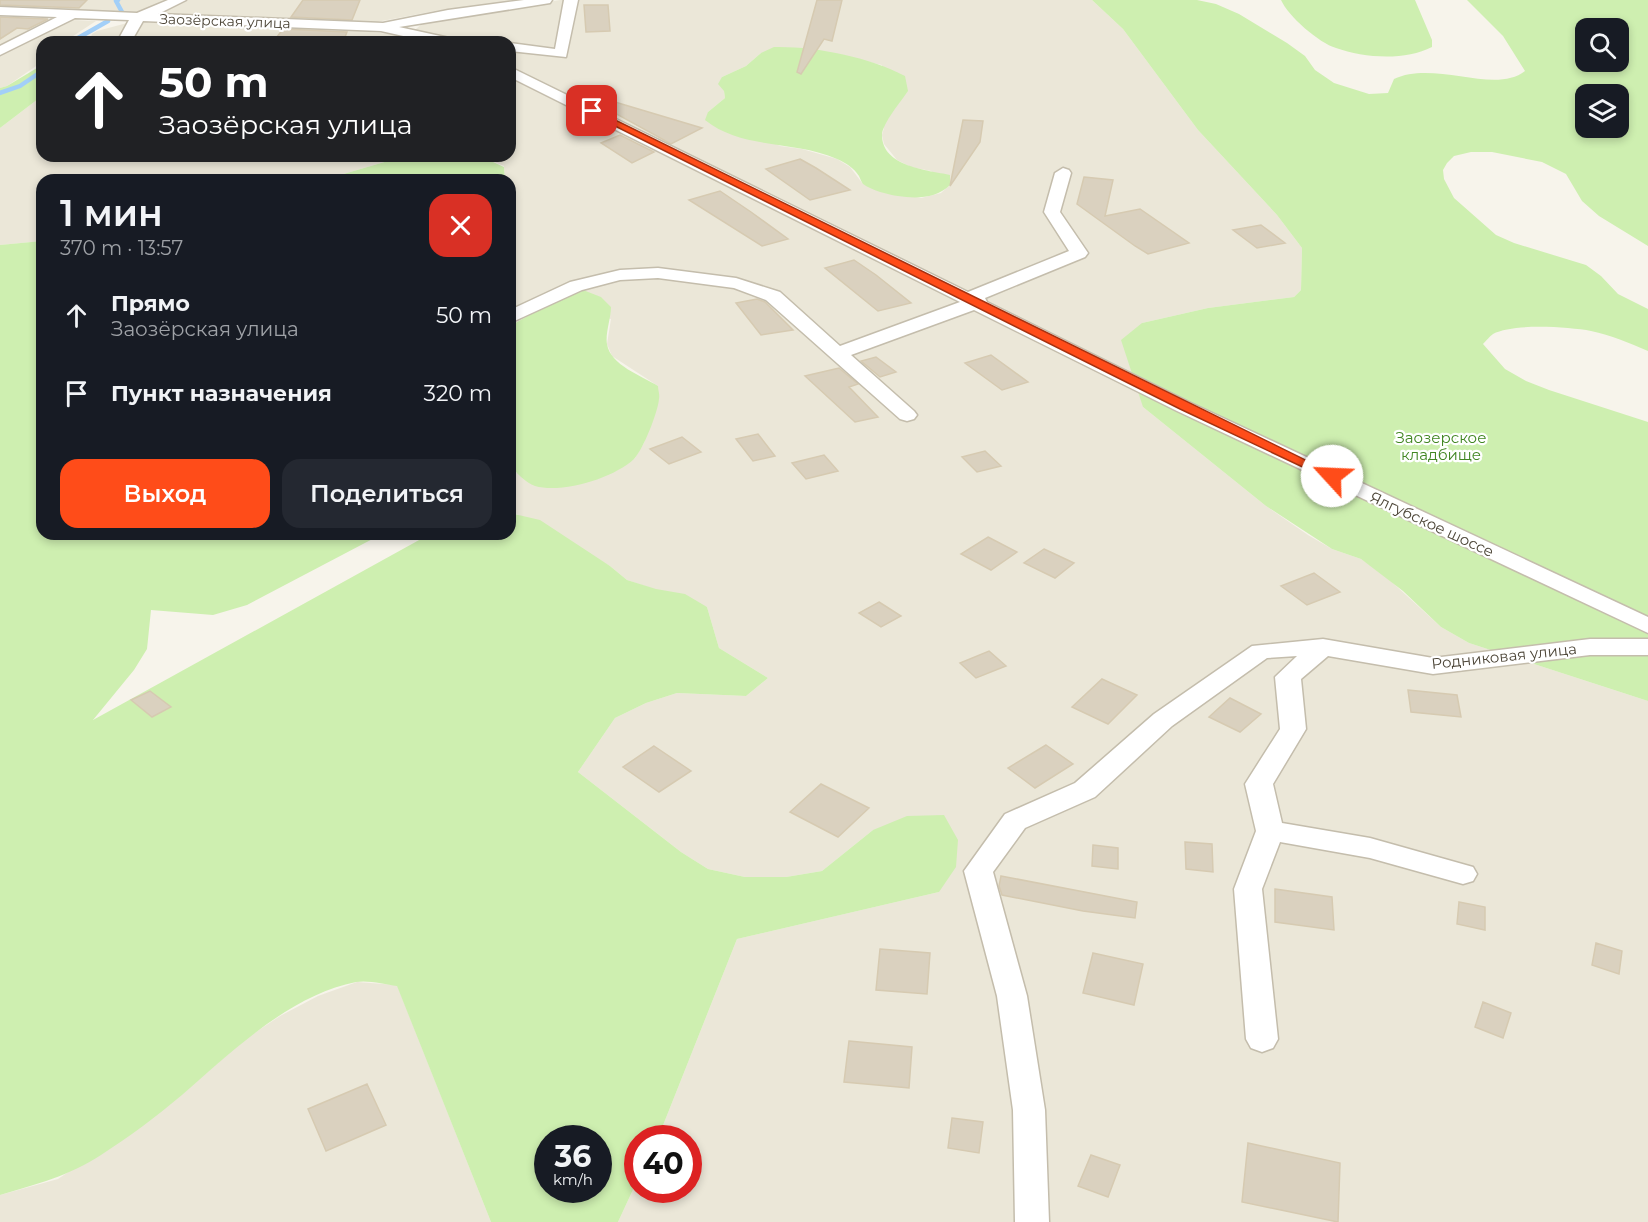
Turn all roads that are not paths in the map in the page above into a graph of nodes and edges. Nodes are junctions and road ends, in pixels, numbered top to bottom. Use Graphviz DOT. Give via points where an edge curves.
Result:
graph roads {
  1 [pos="36,0"];
  2 [pos="179,0"];
  3 [pos="545,0"];
  4 [pos="571,0"];
  5 [pos="0,11"];
  6 [pos="24,12"];
  7 [pos="72,15"];
  8 [pos="138,17"];
  9 [pos="380,35"];
  10 [pos="127,36"];
  11 [pos="427,36"];
  12 [pos="516,48"];
  13 [pos="0,51"];
  14 [pos="516,74"];
  15 [pos="1063,174"];
  16 [pos="974,300"];
  17 [pos="516,314"];
  18 [pos="836,354"];
  19 [pos="907,415"];
  20 [pos="1648,626"];
  21 [pos="1323,647"];
  22 [pos="1648,647"];
  23 [pos="1270,831"];
  24 [pos="1463,874"];
  25 [pos="1262,1039"];
  26 [pos="1032,1222"];
  1 -- 6 [label="street"];
  2 -- 8 [label="street"];
  3 -- 9 [label="street" via="427,16"];
  4 -- 12 [label="street" via="561,54"];
  5 -- 6 [label="street, Заозёрская улица"];
  6 -- 7 [label="street, Заозёрская улица"];
  7 -- 8 [label="street, Заозёрская улица"];
  7 -- 13 [label="street"];
  8 -- 9 [label="street, Заозёрская улица"];
  8 -- 10 [label="street"];
  9 -- 11 [label="street"];
  14 -- 16 [label="street"];
  15 -- 16 [label="street" via="1052,212 1079,253"];
  16 -- 18 [label="street"];
  16 -- 20 [label="street, Ялгубское шоссе" via="1184,406"];
  17 -- 18 [label="street" via="598,279 658,273 736,283 773,296"];
  18 -- 19 [label="street"];
  21 -- 22 [label="street, Родниковая улица" via="1433,666 1590,647"];
  21 -- 23 [label="street" via="1288,677 1293,729 1259,784"];
  21 -- 26 [label="street, Родниковая улица" via="1261,651 1163,720 1085,790 1015,820 978,871 1012,996 1029,1110"];
  23 -- 24 [label="street" via="1370,848"];
  23 -- 25 [label="street" via="1248,889"];
}
